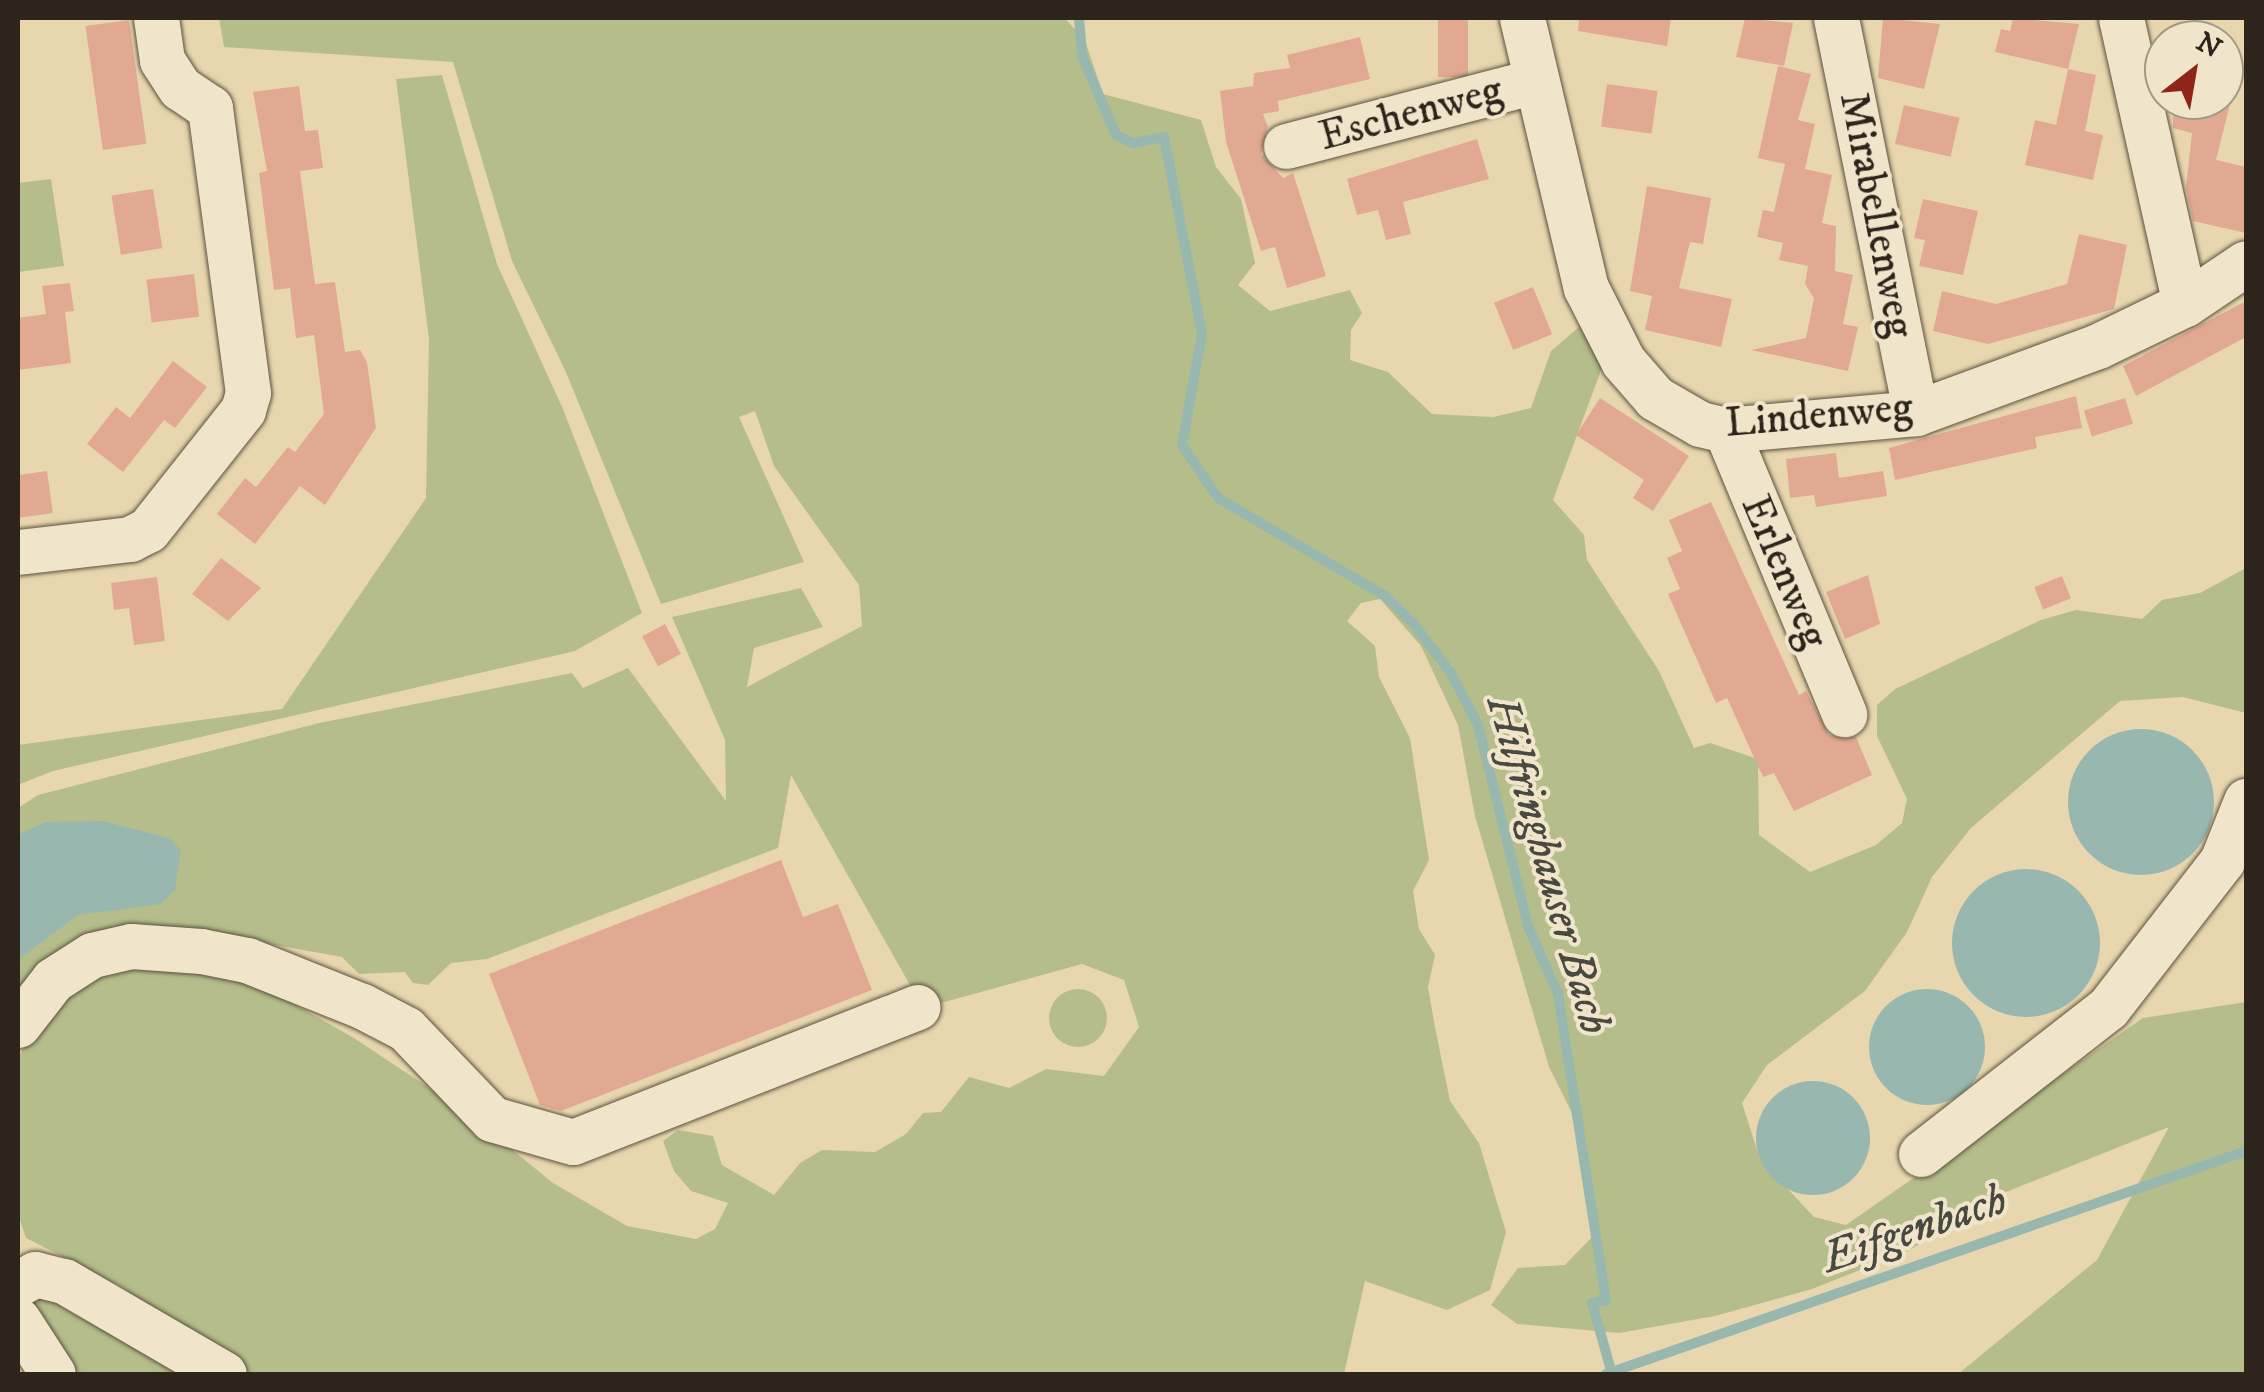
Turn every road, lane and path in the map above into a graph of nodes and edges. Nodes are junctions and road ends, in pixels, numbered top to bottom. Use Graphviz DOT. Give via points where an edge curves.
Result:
graph roads {
  1 [pos="156,18"];
  2 [pos="1522,18"];
  3 [pos="1836,18"];
  4 [pos="2121,18"];
  5 [pos="1535,81"];
  6 [pos="1286,146"];
  7 [pos="2246,264"];
  8 [pos="2185,304"];
  9 [pos="1916,412"];
  10 [pos="1726,430"];
  11 [pos="18,552"];
  12 [pos="1844,714"];
  13 [pos="2246,801"];
  14 [pos="918,1007"];
  15 [pos="18,1025"];
  16 [pos="1921,1154"];
  17 [pos="19,1289"];
  18 [pos="53,1374"];
  19 [pos="224,1374"];
  1 -- 11 [label="street" via="162,60 180,88 210,108 248,393 243,410 148,530 130,539"];
  2 -- 5 [label="street, Lindenweg"];
  3 -- 9 [label="street, Mirabellenweg"];
  4 -- 8 [label="street"];
  5 -- 6 [label="street, Eschenweg"];
  5 -- 10 [label="street, Lindenweg" via="1586,288 1623,361 1655,398 1700,424"];
  7 -- 8 [label="street, Lindenweg"];
  8 -- 9 [label="street, Lindenweg" via="2016,381"];
  9 -- 10 [label="street, Lindenweg"];
  10 -- 12 [label="street, Erlenweg"];
  13 -- 16 [label="street" via="2222,862 2108,1008"];
  14 -- 15 [label="street" via="573,1142 492,1119 406,1029 247,960 166,946 111,949 52,980"];
  17 -- 18 [label="street"];
  17 -- 19 [label="street" via="46,1274 64,1281"];
}
